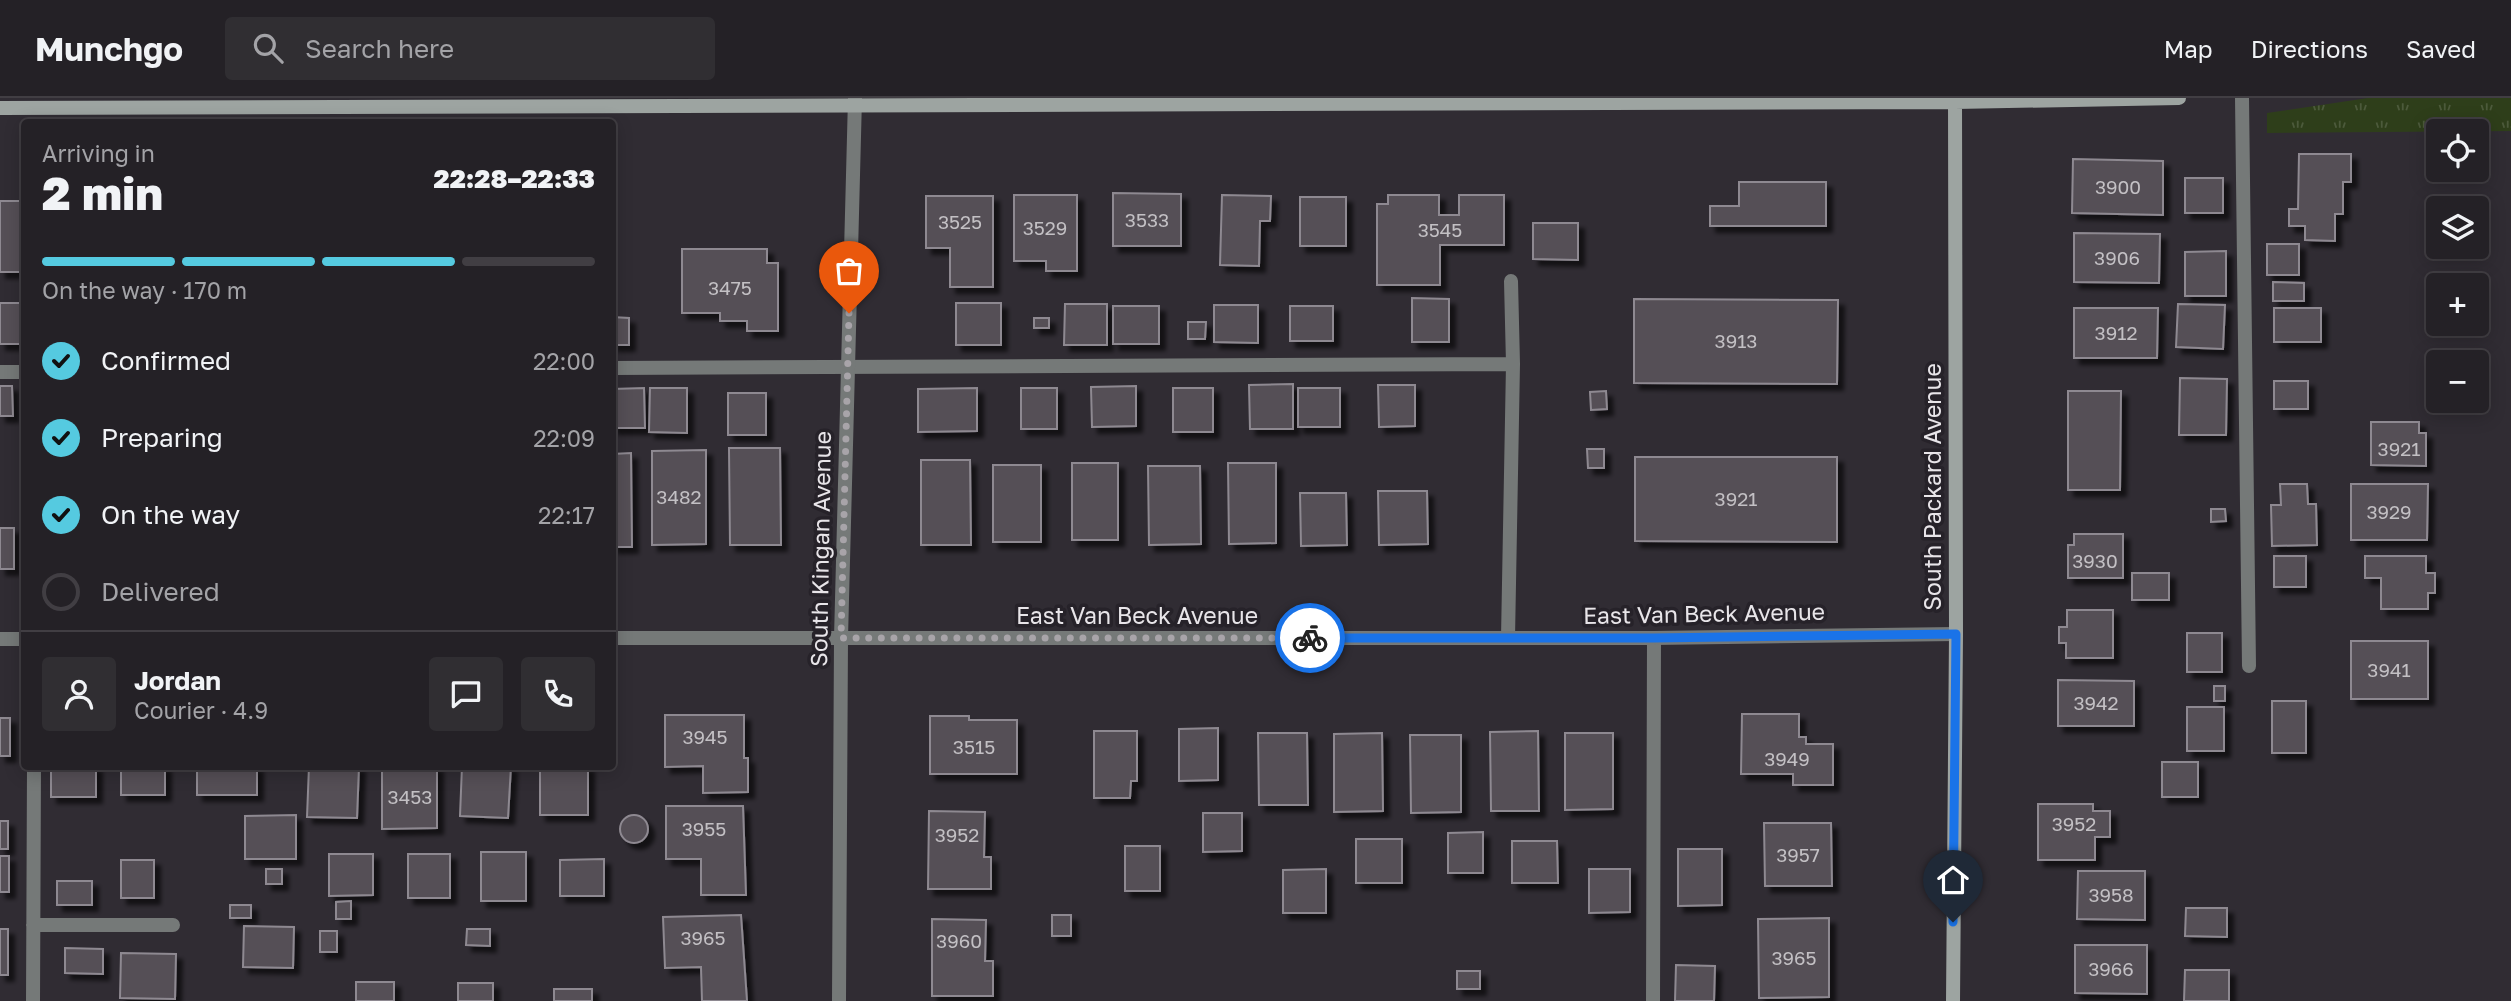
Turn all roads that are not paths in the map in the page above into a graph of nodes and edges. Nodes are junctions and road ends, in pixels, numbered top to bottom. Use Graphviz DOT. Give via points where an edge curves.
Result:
graph roads {
  1 [pos="2179,98"];
  2 [pos="2242,98"];
  3 [pos="1955,100"];
  4 [pos="1394,101"];
  5 [pos="434,102"];
  6 [pos="855,102"];
  7 [pos="20,103"];
  8 [pos="0,108"];
  9 [pos="1511,281"];
  10 [pos="1513,364"];
  11 [pos="848,367"];
  12 [pos="616,368"];
  13 [pos="0,372"];
  14 [pos="21,372"];
  15 [pos="1956,634"];
  16 [pos="841,638"];
  17 [pos="1508,638"];
  18 [pos="1654,638"];
  19 [pos="0,639"];
  20 [pos="21,639"];
  21 [pos="616,639"];
  22 [pos="2249,666"];
  23 [pos="34,770"];
  24 [pos="33,925"];
  25 [pos="173,925"];
  26 [pos="33,1001"];
  27 [pos="839,1001"];
  28 [pos="1653,1001"];
  29 [pos="1953,1001"];
  1 -- 3 [label="main road"];
  2 -- 22 [label="street"];
  3 -- 4 [label="main road"];
  3 -- 15 [label="main road, South Packard Avenue"];
  4 -- 6 [label="main road"];
  5 -- 6 [label="main road"];
  5 -- 7 [label="main road"];
  6 -- 11 [label="street, South Kingan Avenue"];
  7 -- 8 [label="main road"];
  9 -- 10 [label="street"];
  10 -- 11 [label="street"];
  10 -- 17 [label="street"];
  11 -- 12 [label="street"];
  11 -- 16 [label="street, South Kingan Avenue"];
  13 -- 14 [label="street"];
  15 -- 18 [label="street, East Van Beck Avenue"];
  15 -- 29 [label="main road, South Packard Avenue"];
  16 -- 17 [label="street, East Van Beck Avenue"];
  16 -- 21 [label="street, East Van Beck Avenue"];
  16 -- 27 [label="street, South Kingan Avenue"];
  17 -- 18 [label="street, East Van Beck Avenue"];
  18 -- 28 [label="street"];
  19 -- 20 [label="street"];
  23 -- 24 [label="street"];
  24 -- 25 [label="street"];
  24 -- 26 [label="street"];
}
